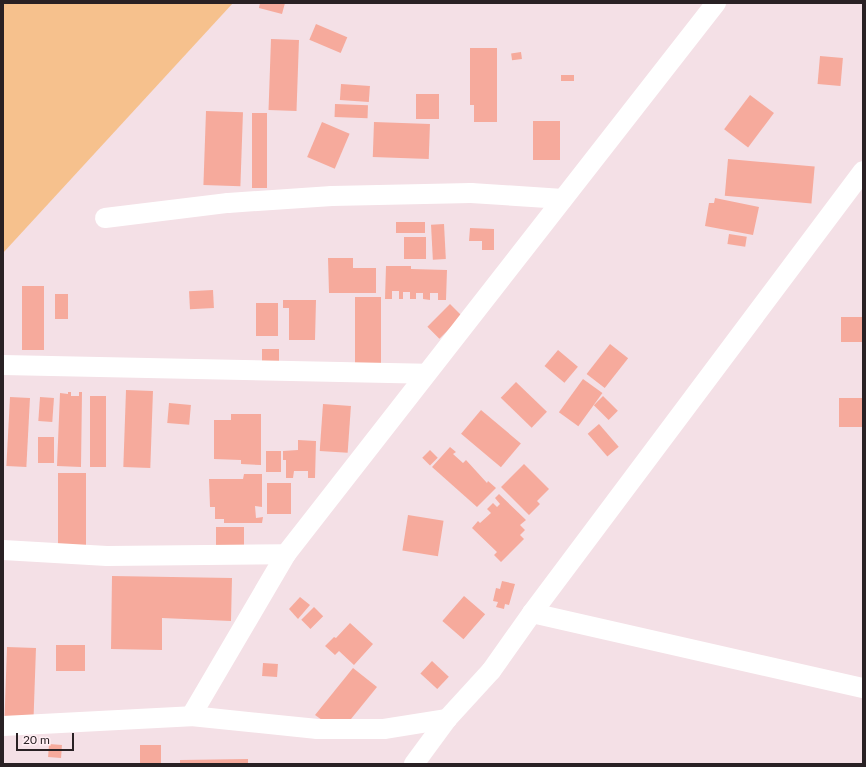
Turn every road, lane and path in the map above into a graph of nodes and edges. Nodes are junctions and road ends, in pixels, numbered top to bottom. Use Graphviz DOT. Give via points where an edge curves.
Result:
graph roads {
  1 [pos="716,3"];
  2 [pos="863,172"];
  3 [pos="563,199"];
  4 [pos="105,218"];
  5 [pos="3,365"];
  6 [pos="426,374"];
  7 [pos="3,550"];
  8 [pos="286,554"];
  9 [pos="532,613"];
  10 [pos="863,688"];
  11 [pos="191,716"];
  12 [pos="447,719"];
  13 [pos="3,726"];
  14 [pos="414,764"];
  1 -- 3 [label="street"];
  2 -- 9 [label="street"];
  3 -- 4 [label="street" via="472,193 332,196 228,203"];
  3 -- 6 [label="street"];
  5 -- 6 [label="street"];
  6 -- 8 [label="street"];
  7 -- 8 [label="street" via="107,556"];
  8 -- 11 [label="street"];
  9 -- 10 [label="street"];
  9 -- 12 [label="street" via="491,671"];
  11 -- 12 [label="street" via="317,729 384,729"];
  11 -- 13 [label="street"];
  12 -- 14 [label="street"];
}
